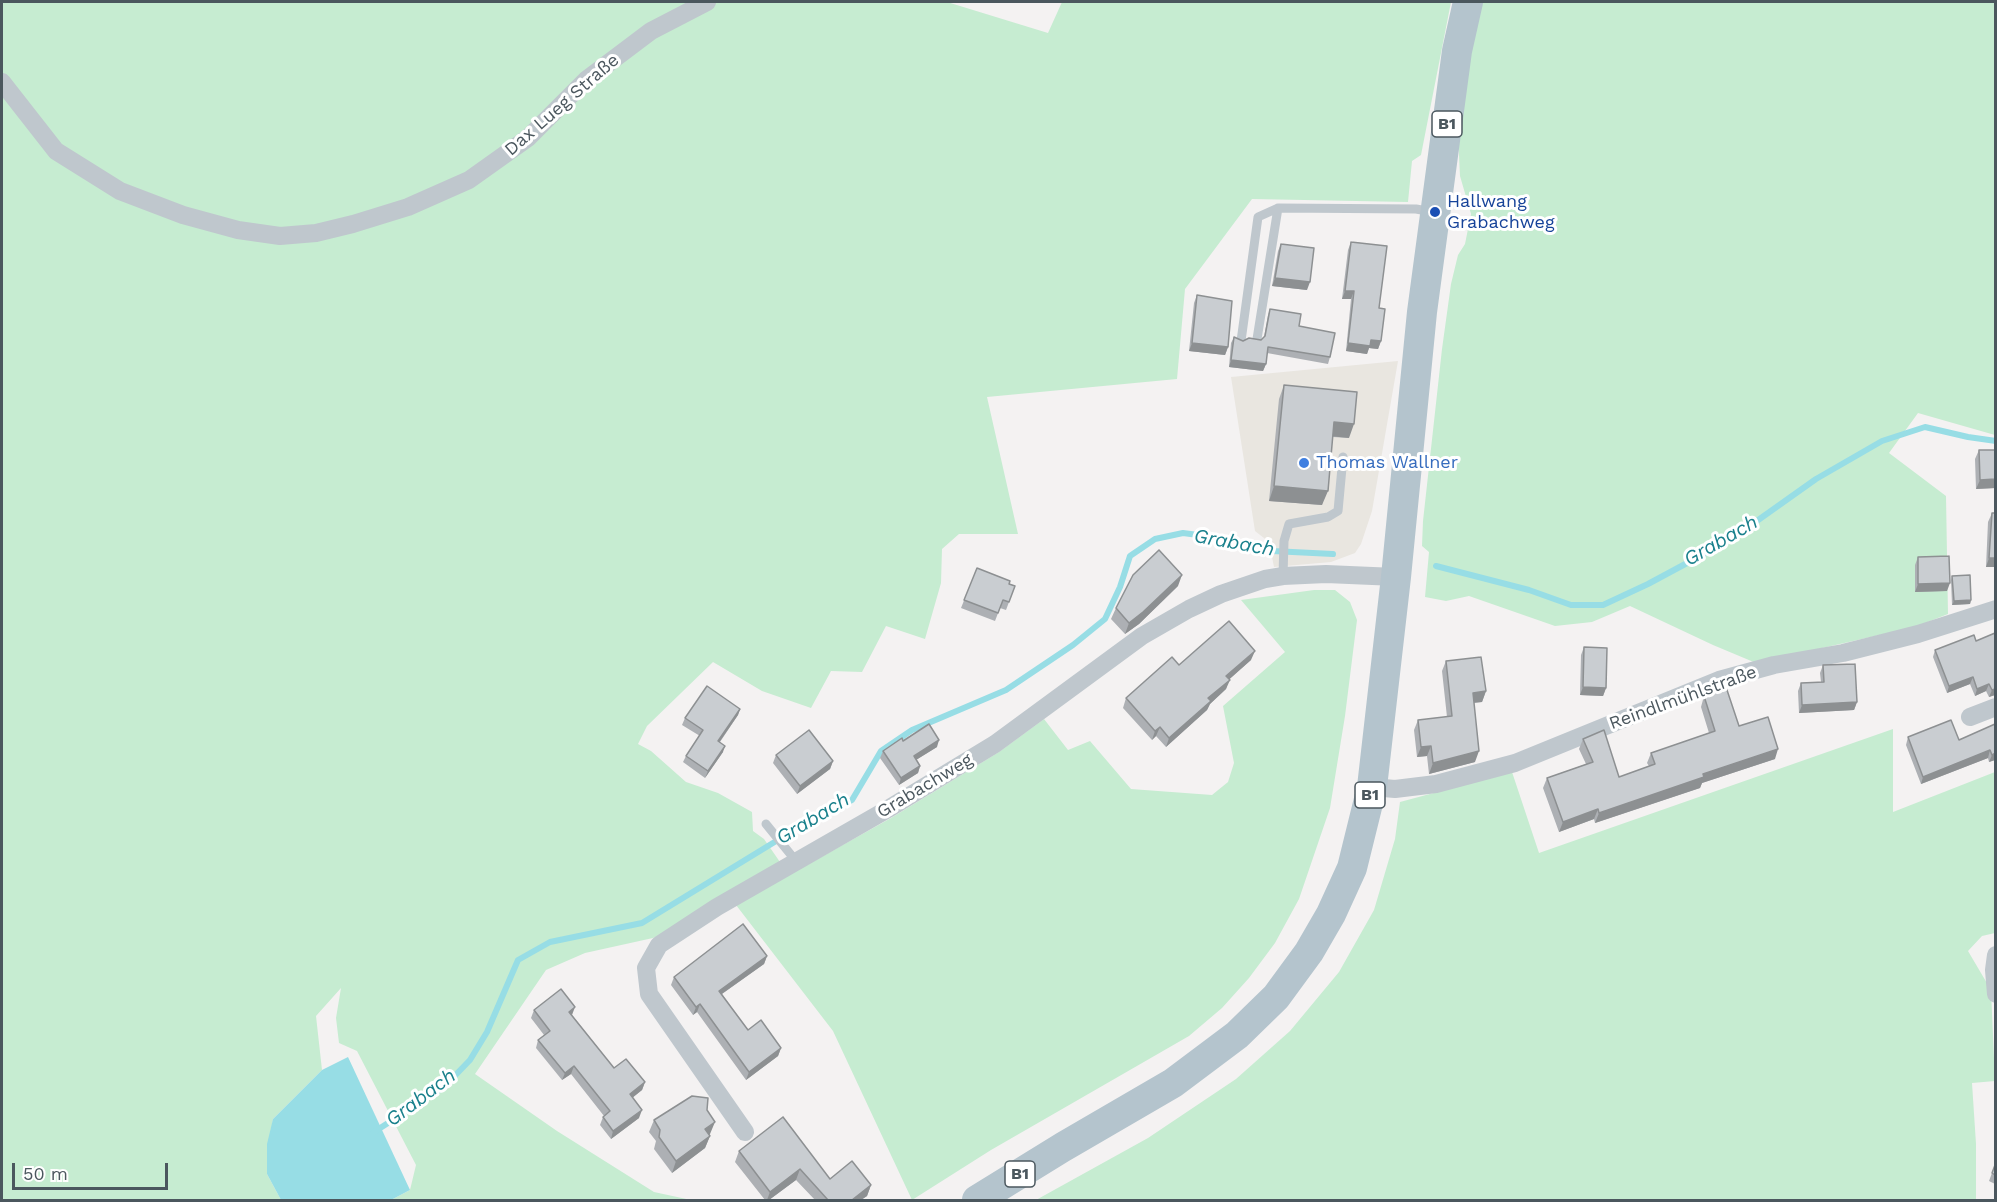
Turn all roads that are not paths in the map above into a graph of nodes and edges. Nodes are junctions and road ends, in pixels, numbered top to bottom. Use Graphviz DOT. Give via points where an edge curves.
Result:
graph roads {
  1 [pos="707,2"];
  2 [pos="1468,2"];
  3 [pos="2,82"];
  4 [pos="1278,208"];
  5 [pos="1435,212"];
  6 [pos="1257,339"];
  7 [pos="1241,341"];
  8 [pos="1343,457"];
  9 [pos="1283,570"];
  10 [pos="1396,577"];
  11 [pos="1995,609"];
  12 [pos="1995,707"];
  13 [pos="1970,717"];
  14 [pos="1372,787"];
  15 [pos="766,824"];
  16 [pos="791,854"];
  17 [pos="1995,955"];
  18 [pos="1995,994"];
  19 [pos="745,1132"];
  20 [pos="977,1200"];
  1 -- 3 [label="street, Dax Lueg Straße" via="651,31 594,74 528,138 469,180 408,207 316,233 280,236 237,230 120,191 56,151"];
  2 -- 5 [label="main road, B1" via="1457,51"];
  4 -- 5 [label="lane"];
  4 -- 6 [label="lane"];
  4 -- 7 [label="lane" via="1258,217"];
  5 -- 10 [label="main road, B1"];
  8 -- 9 [label="lane" via="1338,510 1328,518 1289,524"];
  9 -- 10 [label="street, Grabachweg"];
  9 -- 16 [label="street, Grabachweg" via="1221,594 1142,636 995,744 888,809"];
  10 -- 14 [label="main road, B1"];
  11 -- 14 [label="street, Reindlmühlstraße" via="1918,634 1719,681 1515,763 1436,784 1395,789"];
  12 -- 13 [label="street"];
  14 -- 20 [label="main road, B1" via="1352,867 1331,914 1276,997 1237,1035 1173,1083"];
  15 -- 16 [label="lane"];
  16 -- 19 [label="street, Grabachweg" via="659,945 646,968 649,994"];
  17 -- 18 [label="street"];
}
